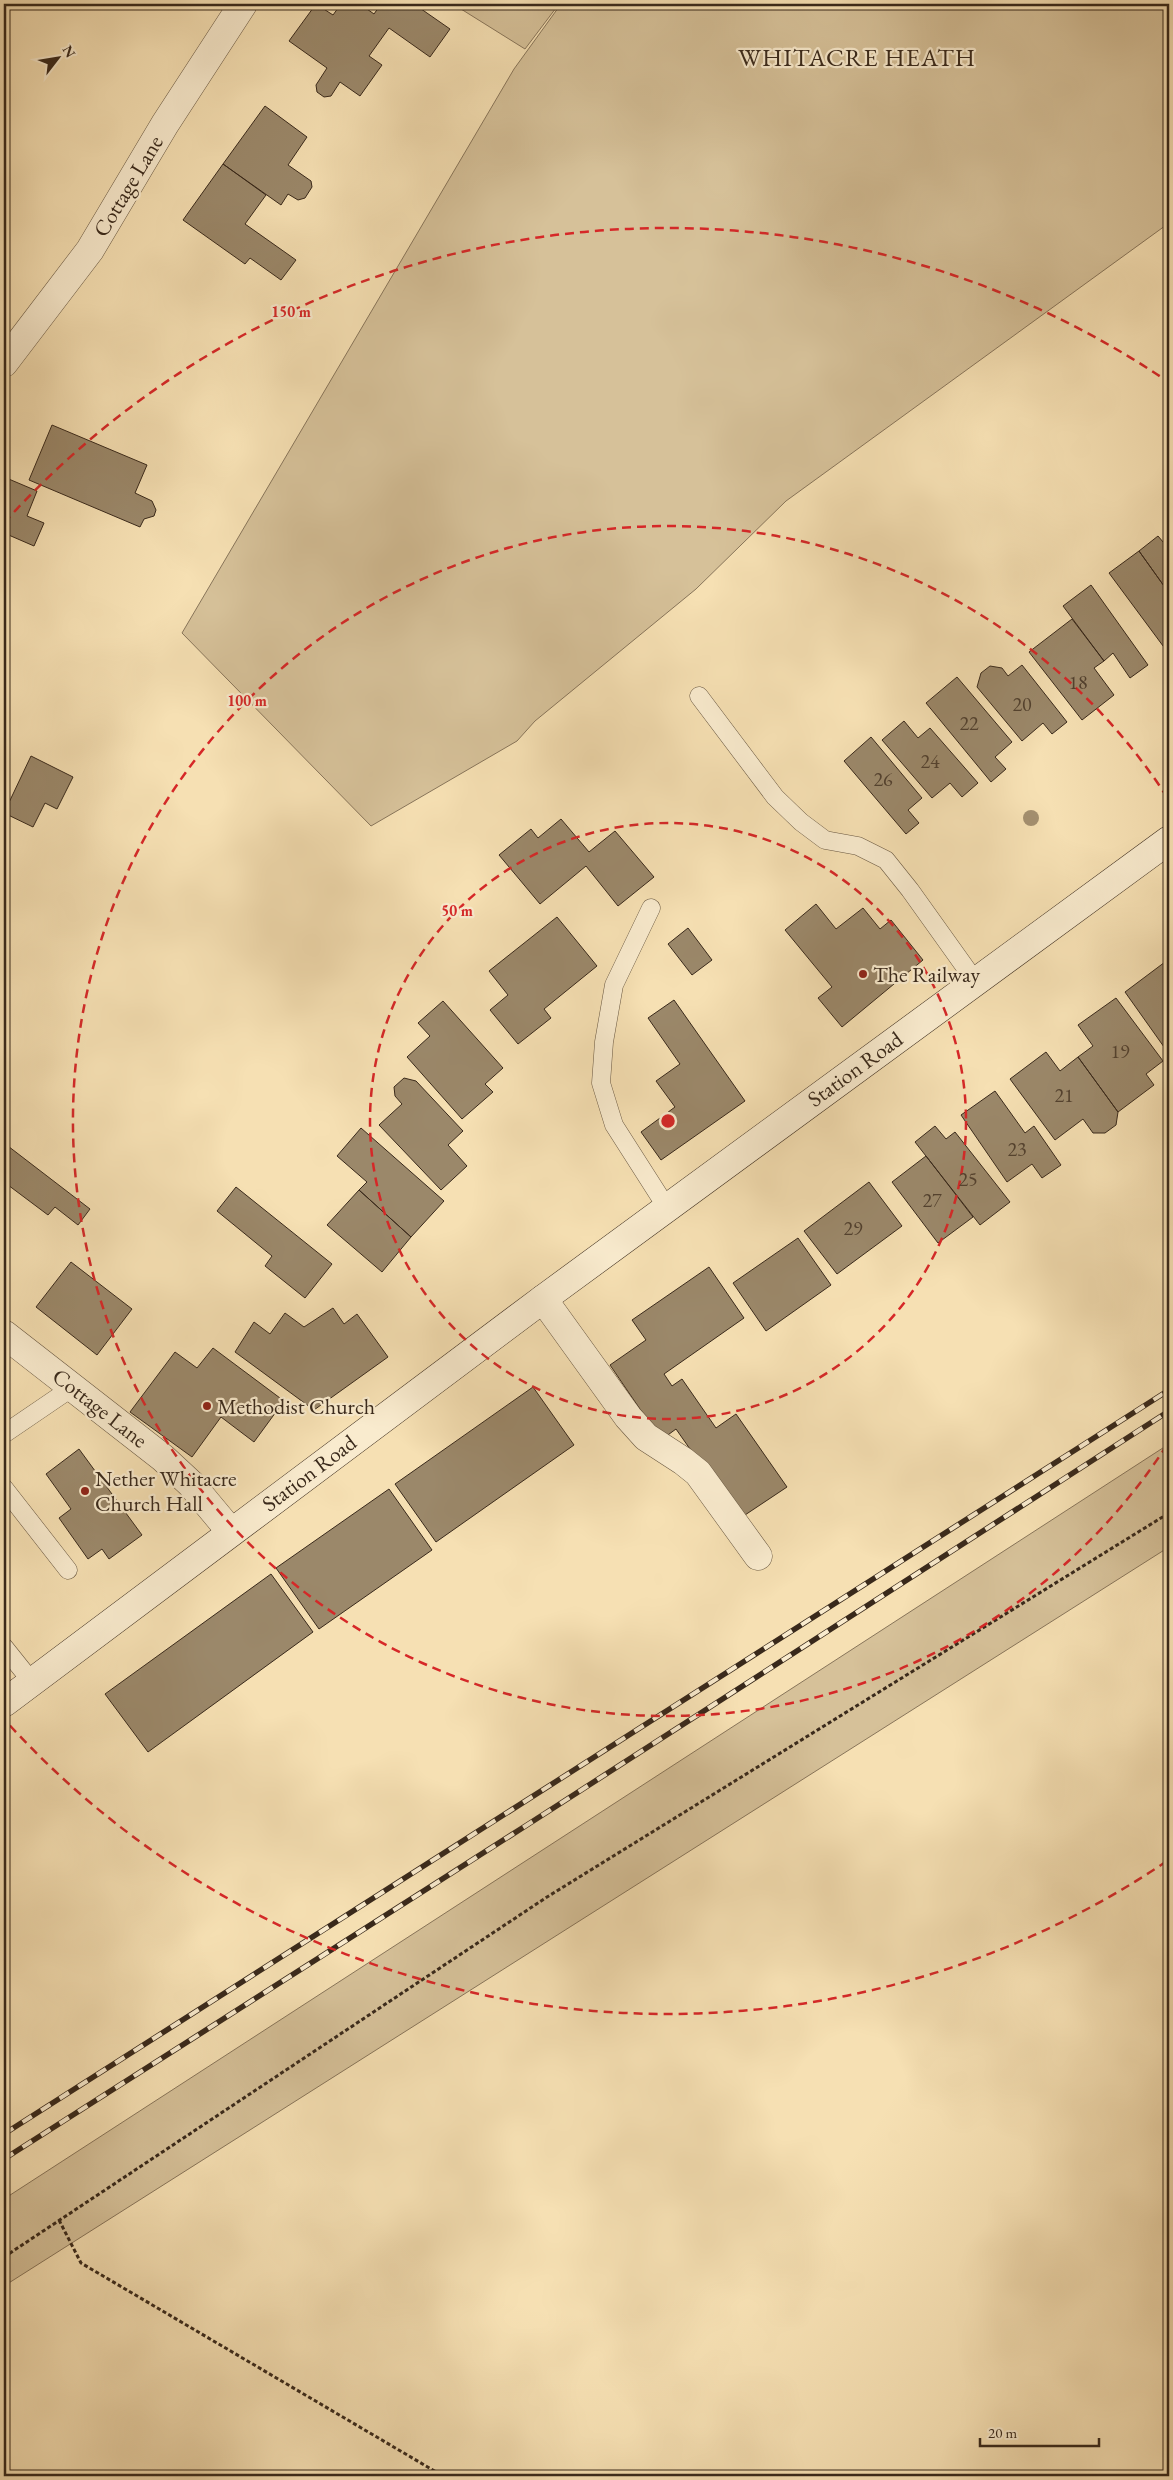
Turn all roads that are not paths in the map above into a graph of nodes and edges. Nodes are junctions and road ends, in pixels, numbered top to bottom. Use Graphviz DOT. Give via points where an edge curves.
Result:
graph roads {
  1 [pos="242,4"];
  2 [pos="4,363"];
  3 [pos="699,696"];
  4 [pos="1169,840"];
  5 [pos="650,908"];
  6 [pos="975,981"];
  7 [pos="667,1208"];
  8 [pos="543,1299"];
  9 [pos="4,1334"];
  10 [pos="73,1387"];
  11 [pos="4,1434"];
  12 [pos="4,1488"];
  13 [pos="231,1532"];
  14 [pos="758,1556"];
  15 [pos="68,1570"];
  16 [pos="4,1647"];
  17 [pos="32,1682"];
  18 [pos="4,1703"];
  1 -- 2 [label="street, Cottage Lane" via="90,250"];
  3 -- 6 [label="lane" via="775,797 801,822 825,840 858,846 886,860"];
  4 -- 6 [label="street, Station Road"];
  5 -- 7 [label="lane" via="614,984 601,1084 614,1125"];
  6 -- 7 [label="street, Station Road"];
  7 -- 8 [label="street, Station Road"];
  8 -- 13 [label="street, Station Road"];
  8 -- 14 [label="street" via="628,1417 646,1437 698,1473"];
  9 -- 10 [label="street, Cottage Lane"];
  10 -- 11 [label="lane"];
  10 -- 13 [label="street, Cottage Lane" via="163,1458 191,1484"];
  12 -- 15 [label="lane"];
  13 -- 17 [label="street, Station Road"];
  16 -- 17 [label="lane"];
  17 -- 18 [label="street, Station Road"];
}
